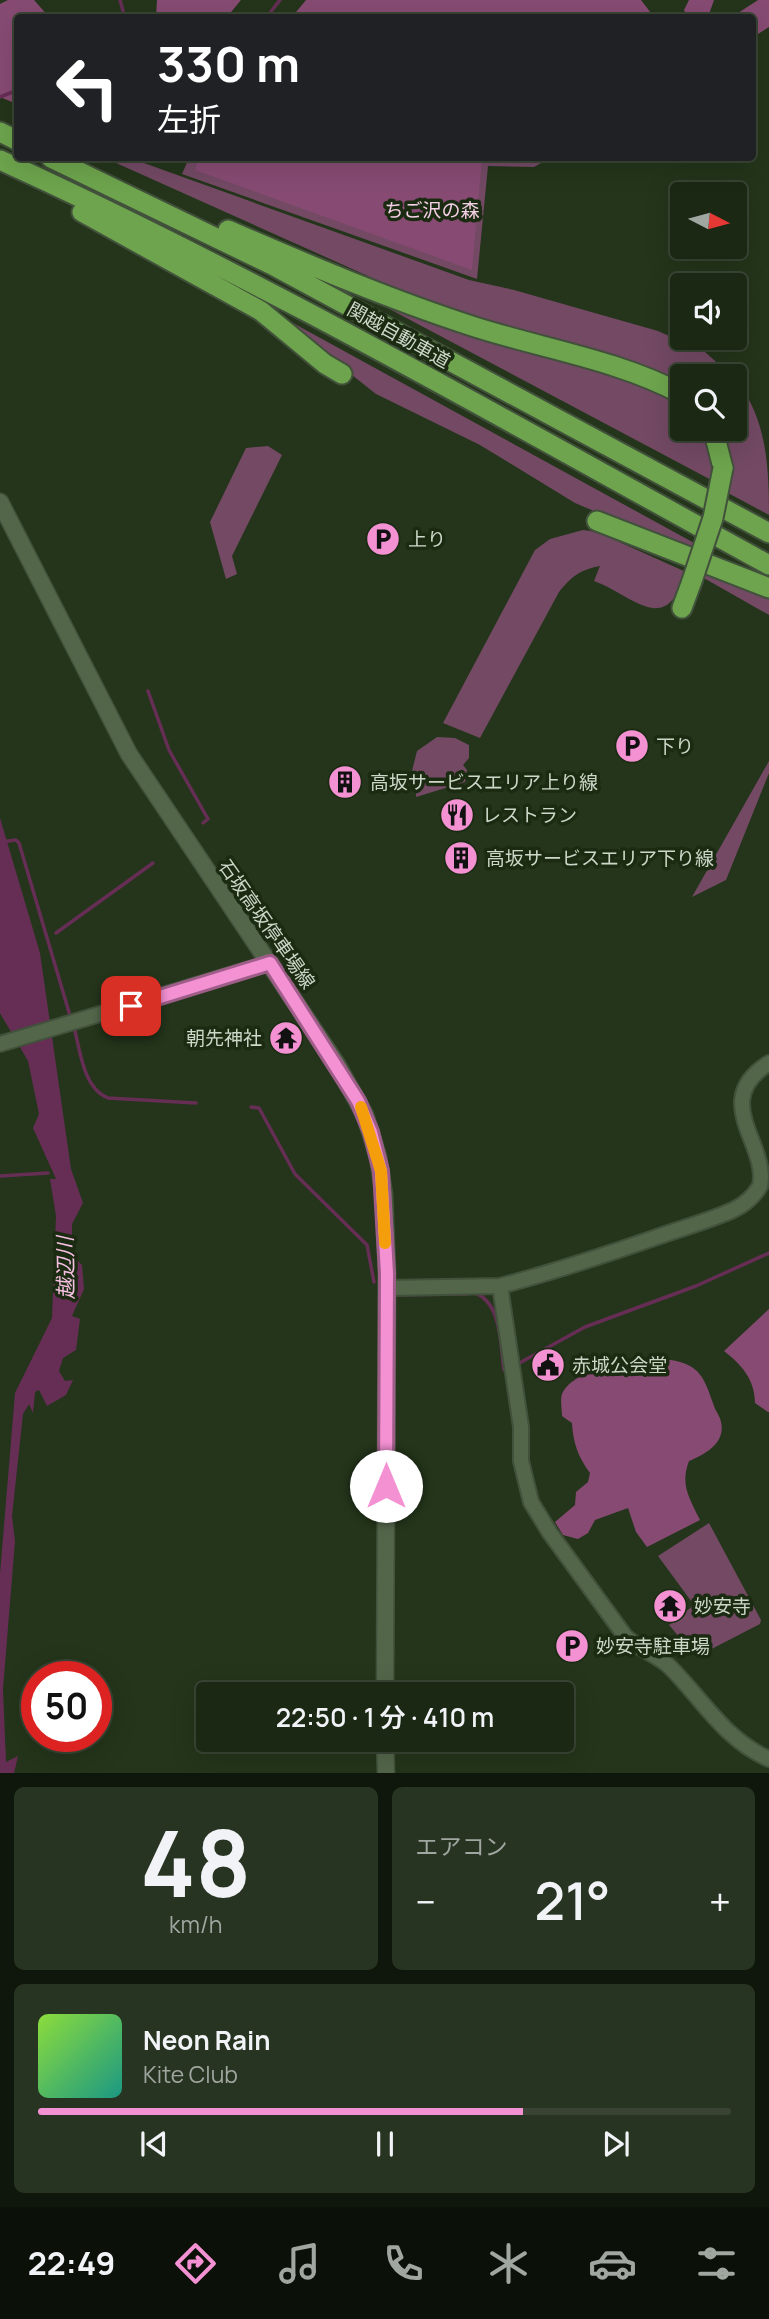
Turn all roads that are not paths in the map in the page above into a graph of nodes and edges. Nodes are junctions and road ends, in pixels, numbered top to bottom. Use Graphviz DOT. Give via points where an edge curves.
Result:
graph roads {
  1 [pos="0,160"];
  2 [pos="57,161"];
  3 [pos="67,161"];
  4 [pos="0,175"];
  5 [pos="342,374"];
  6 [pos="670,387"];
  7 [pos="716,441"];
  8 [pos="0,502"];
  9 [pos="597,521"];
  10 [pos="769,533"];
  11 [pos="769,565"];
  12 [pos="769,589"];
  13 [pos="682,608"];
  14 [pos="270,963"];
  15 [pos="0,1044"];
  16 [pos="769,1063"];
  17 [pos="500,1286"];
  18 [pos="387,1288"];
  19 [pos="386,1682"];
  20 [pos="386,1752"];
  21 [pos="769,1759"];
  22 [pos="386,1773"];
  1 -- 11 [label="highway, 関越自動車道" via="300,306"];
  2 -- 10 [label="highway, 関越自動車道" via="272,265"];
  3 -- 6 [label="highway" via="323,271 476,327 653,378"];
  4 -- 5 [label="highway" via="117,230 261,311"];
  7 -- 13 [label="highway, bridge" via="723,468 713,518"];
  8 -- 14 [label="main road, 石坂高坂停車場線" via="129,754"];
  9 -- 12 [label="highway"];
  14 -- 15 [label="street"];
  14 -- 18 [label="main road, 石坂高坂停車場線" via="336,1063 368,1123 384,1195"];
  16 -- 17 [label="street" via="747,1083 746,1111 765,1155 763,1182 753,1196 734,1210 565,1269"];
  17 -- 18 [label="street"];
  17 -- 21 [label="street" via="521,1427 521,1461 536,1514 625,1636 669,1665 748,1750"];
  18 -- 19 [label="main road, 石坂高坂停車場線"];
  20 -- 22 [label="main road"];
}
